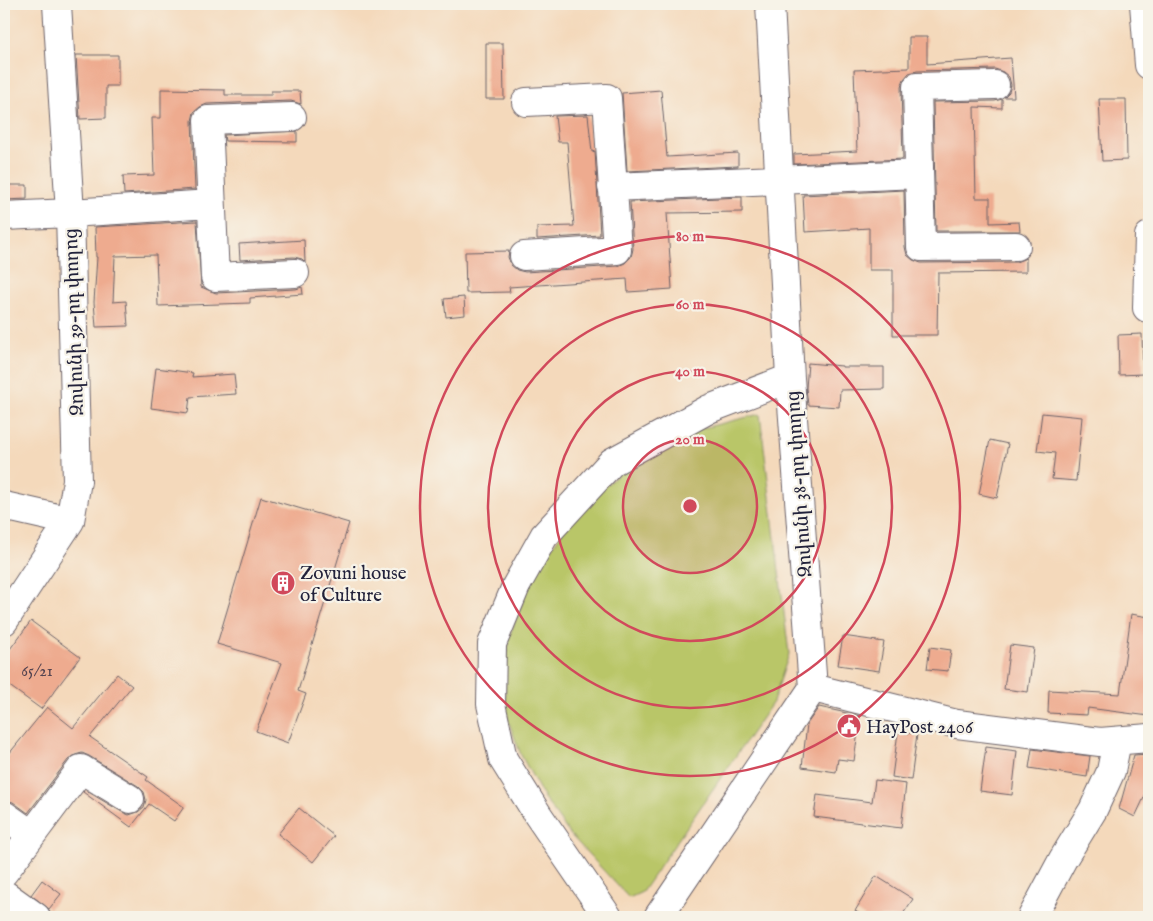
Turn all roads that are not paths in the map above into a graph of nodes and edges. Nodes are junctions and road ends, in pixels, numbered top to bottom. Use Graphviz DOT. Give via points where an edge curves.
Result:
graph roads {
  1 [pos="57,4"];
  2 [pos="770,4"];
  3 [pos="1144,4"];
  4 [pos="1149,65"];
  5 [pos="994,85"];
  6 [pos="526,102"];
  7 [pos="292,117"];
  8 [pos="918,174"];
  9 [pos="779,179"];
  10 [pos="612,187"];
  11 [pos="211,204"];
  12 [pos="70,214"];
  13 [pos="4,216"];
  14 [pos="1149,236"];
  15 [pos="1016,246"];
  16 [pos="524,256"];
  17 [pos="294,273"];
  18 [pos="1147,308"];
  19 [pos="790,378"];
  20 [pos="4,506"];
  21 [pos="70,521"];
  22 [pos="4,621"];
  23 [pos="813,688"];
  24 [pos="1149,738"];
  25 [pos="1117,740"];
  26 [pos="130,799"];
  27 [pos="4,816"];
  28 [pos="30,834"];
  29 [pos="4,872"];
  30 [pos="4,894"];
  31 [pos="36,917"];
  32 [pos="608,917"];
  33 [pos="658,917"];
  34 [pos="1032,917"];
  1 -- 12 [label="street, Զովունի 39-րդ փողոց"];
  2 -- 9 [label="street, Զովունի 38-րդ փողոց"];
  3 -- 4 [label="street"];
  5 -- 8 [label="street" via="916,87"];
  6 -- 10 [label="street" via="607,98"];
  7 -- 11 [label="street" via="208,120"];
  8 -- 9 [label="street"];
  8 -- 15 [label="street" via="921,247"];
  9 -- 10 [label="street"];
  9 -- 19 [label="street, Զովունի 38-րդ փողոց"];
  10 -- 16 [label="street" via="617,250"];
  11 -- 12 [label="street"];
  11 -- 17 [label="street" via="215,277"];
  12 -- 13 [label="street"];
  12 -- 21 [label="street, Զովունի 39-րդ փողոց" via="77,481"];
  14 -- 18 [label="street"];
  19 -- 23 [label="street, Զովունի 38-րդ փողոց"];
  19 -- 32 [label="street" via="708,409 612,462 544,536 516,586 492,644 491,704 504,759"];
  20 -- 21 [label="street"];
  21 -- 22 [label="street, Զովունի 39-րդ փողոց"];
  23 -- 25 [label="street" via="958,724 1100,742"];
  23 -- 33 [label="street"];
  24 -- 25 [label="street"];
  25 -- 34 [label="street" via="1112,771"];
  26 -- 28 [label="street" via="81,769"];
  27 -- 28 [label="street"];
  28 -- 29 [label="street"];
  30 -- 31 [label="street"];
}
